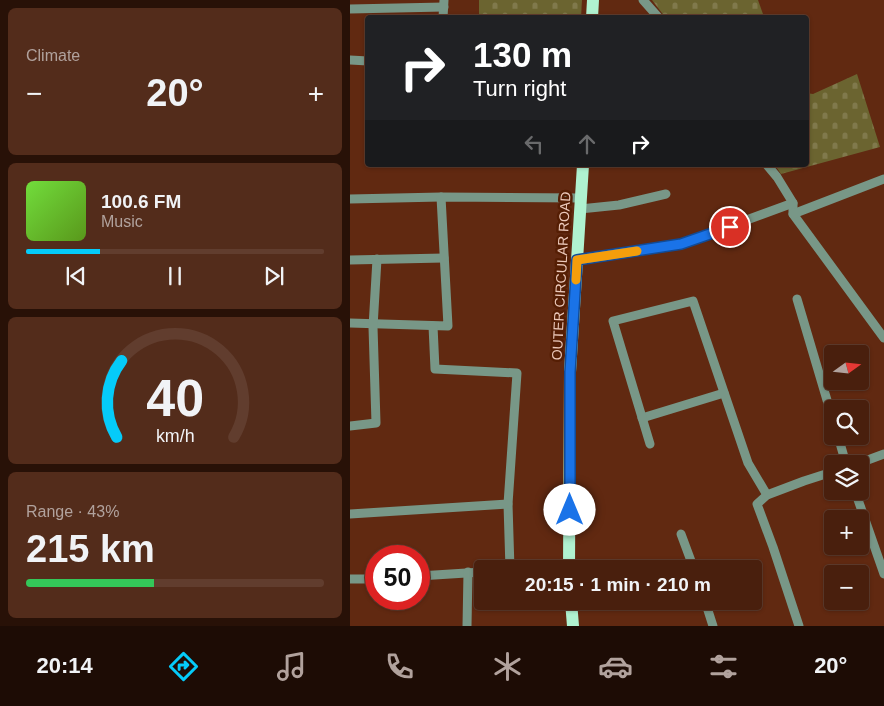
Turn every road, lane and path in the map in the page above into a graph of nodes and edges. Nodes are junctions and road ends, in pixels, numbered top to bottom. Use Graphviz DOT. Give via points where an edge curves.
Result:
graph roads {
  1 [pos="593,0"];
  2 [pos="643,0"];
  3 [pos="444,3"];
  4 [pos="350,9"];
  5 [pos="592,15"];
  6 [pos="656,15"];
  7 [pos="350,60"];
  8 [pos="365,60"];
  9 [pos="583,167"];
  10 [pos="769,167"];
  11 [pos="884,178"];
  12 [pos="666,194"];
  13 [pos="441,197"];
  14 [pos="350,199"];
  15 [pos="580,203"];
  16 [pos="793,203"];
  17 [pos="793,214"];
  18 [pos="444,258"];
  19 [pos="377,259"];
  20 [pos="350,260"];
  21 [pos="577,260"];
  22 [pos="797,299"];
  23 [pos="350,323"];
  24 [pos="373,324"];
  25 [pos="433,326"];
  26 [pos="884,338"];
  27 [pos="724,393"];
  28 [pos="827,400"];
  29 [pos="642,418"];
  30 [pos="350,426"];
  31 [pos="650,444"];
  32 [pos="884,454"];
  33 [pos="869,460"];
  34 [pos="824,475"];
  35 [pos="767,495"];
  36 [pos="858,500"];
  37 [pos="508,504"];
  38 [pos="350,514"];
  39 [pos="681,534"];
  40 [pos="510,560"];
  41 [pos="569,560"];
  42 [pos="691,560"];
  43 [pos="468,572"];
  44 [pos="474,572"];
  45 [pos="884,574"];
  46 [pos="430,575"];
  47 [pos="350,579"];
  48 [pos="365,579"];
  49 [pos="572,610"];
  50 [pos="708,610"];
  51 [pos="467,626"];
  52 [pos="573,626"];
  53 [pos="713,626"];
  54 [pos="799,626"];
  1 -- 5 [label="main road"];
  2 -- 6 [label="street"];
  3 -- 4 [label="street"];
  7 -- 8 [label="street"];
  9 -- 15 [label="main road, OUTER CIRCULAR ROAD"];
  10 -- 16 [label="street"];
  11 -- 17 [label="street"];
  12 -- 15 [label="street" via="619,205"];
  13 -- 14 [label="street"];
  13 -- 15 [label="street"];
  13 -- 18 [label="street"];
  15 -- 21 [label="main road, OUTER CIRCULAR ROAD"];
  16 -- 17 [label="street"];
  16 -- 21 [label="street" via="681,244"];
  17 -- 26 [label="street"];
  18 -- 19 [label="street"];
  18 -- 25 [label="street" via="448,326"];
  19 -- 20 [label="street"];
  19 -- 24 [label="street"];
  21 -- 41 [label="main road, OUTER CIRCULAR ROAD" via="570,372"];
  22 -- 28 [label="street"];
  23 -- 24 [label="street"];
  24 -- 25 [label="street"];
  24 -- 30 [label="street" via="376,423"];
  25 -- 37 [label="street" via="435,369 518,373"];
  27 -- 29 [label="street"];
  27 -- 29 [label="street" via="693,301 613,321"];
  27 -- 35 [label="street" via="748,463"];
  29 -- 31 [label="street"];
  32 -- 33 [label="street"];
  34 -- 35 [label="street"];
  35 -- 54 [label="street" via="757,504"];
  36 -- 45 [label="street"];
  37 -- 38 [label="street"];
  37 -- 40 [label="street"];
  39 -- 42 [label="street"];
  43 -- 44 [label="street"];
  43 -- 46 [label="street"];
  43 -- 51 [label="street"];
  47 -- 48 [label="street"];
  49 -- 52 [label="main road"];
  50 -- 53 [label="street"];
}
